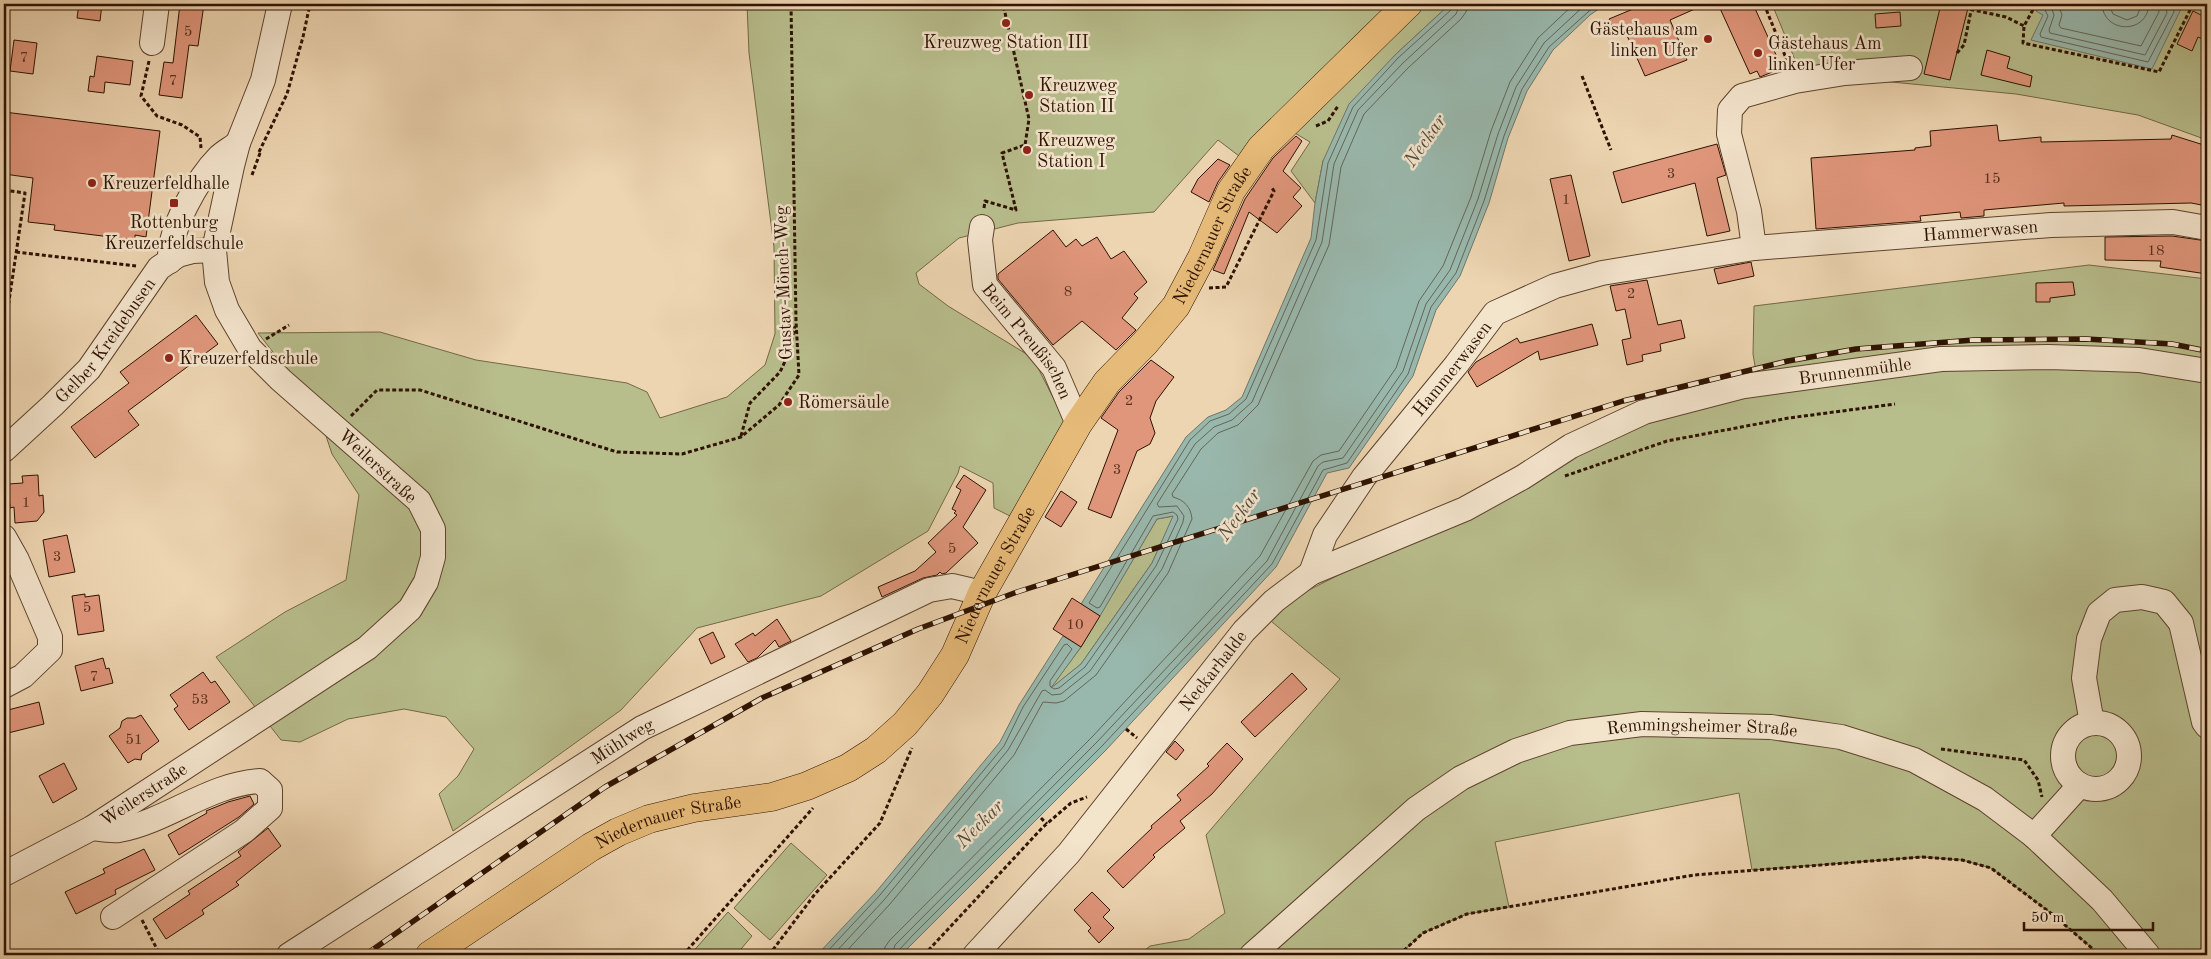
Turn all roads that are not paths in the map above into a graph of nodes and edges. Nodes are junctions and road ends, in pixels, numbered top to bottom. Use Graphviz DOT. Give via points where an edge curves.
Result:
graph roads {
  1 [pos="157,4"];
  2 [pos="280,4"];
  3 [pos="1408,4"];
  4 [pos="152,44"];
  5 [pos="1910,68"];
  6 [pos="238,144"];
  7 [pos="982,227"];
  8 [pos="2207,228"];
  9 [pos="1754,248"];
  10 [pos="214,250"];
  11 [pos="164,265"];
  12 [pos="2207,371"];
  13 [pos="1078,424"];
  14 [pos="4,450"];
  15 [pos="1523,477"];
  16 [pos="4,538"];
  17 [pos="1311,573"];
  18 [pos="982,593"];
  19 [pos="4,686"];
  20 [pos="2092,723"];
  21 [pos="2207,726"];
  22 [pos="2080,785"];
  23 [pos="92,828"];
  24 [pos="2040,828"];
  25 [pos="4,874"];
  26 [pos="113,918"];
  27 [pos="289,955"];
  28 [pos="430,955"];
  29 [pos="974,955"];
  30 [pos="1252,955"];
  31 [pos="2148,955"];
  1 -- 4 [label="street"];
  2 -- 6 [label="street, Weilerstraße" via="263,80"];
  3 -- 13 [label="main road, Niedernauer Straße" via="1261,148 1231,191 1176,306 1107,382"];
  5 -- 9 [label="street" via="1796,81 1742,96 1730,110 1729,134 1749,211"];
  6 -- 10 [label="street, Weilerstraße"];
  6 -- 11 [label="street" via="220,156 205,173 170,243"];
  7 -- 13 [label="street, Beim Preußischen" via="980,240 985,285 1054,368"];
  8 -- 9 [label="street, Hammerwasen" via="2173,222 2051,225"];
  9 -- 17 [label="street, Hammerwasen" via="1602,273 1555,286 1495,314 1364,478 1325,535"];
  10 -- 11 [label="street" via="178,255"];
  10 -- 23 [label="street, Weilerstraße" via="217,282 227,310 250,349 419,501 433,529 433,557 426,582 410,609 367,648"];
  11 -- 14 [label="street, Gelber Kreidebusen" via="89,369"];
  12 -- 15 [label="street, Brunnenmühle" via="2139,360 2050,357 1941,359 1744,386 1644,412 1571,446"];
  13 -- 18 [label="main road, Niedernauer Straße"];
  15 -- 17 [label="street, Neckarhalde" via="1465,509"];
  16 -- 19 [label="street" via="17,560 50,637 50,650 23,676"];
  17 -- 29 [label="street, Neckarhalde" via="1244,631 1069,852"];
  18 -- 27 [label="street, Mühlweg" via="952,586 929,590 642,728"];
  18 -- 28 [label="main road, Niedernauer Straße" via="955,655 930,694 905,724 876,750 848,768 807,786 772,797 694,808 649,819 618,832"];
  20 -- 21 [label="street" via="2084,678 2089,639 2099,613 2115,600 2142,597 2164,602 2181,623"];
  20 -- 22 [label="street" via="2072,732 2063,750 2066,770"];
  20 -- 22 [label="street" via="2103,723 2122,735 2128,750 2127,767 2117,780 2102,788"];
  22 -- 24 [label="street"];
  23 -- 25 [label="street, Weilerstraße"];
  23 -- 26 [label="street" via="117,830 148,822 242,782 260,781 270,790 270,808 244,831"];
  24 -- 30 [label="street, Remmingsheimer Straße" via="1914,760 1841,737 1771,727 1698,724 1642,724 1570,733 1516,751 1461,778 1416,809"];
  24 -- 31 [label="street, Remmingsheimer Straße"];
}
